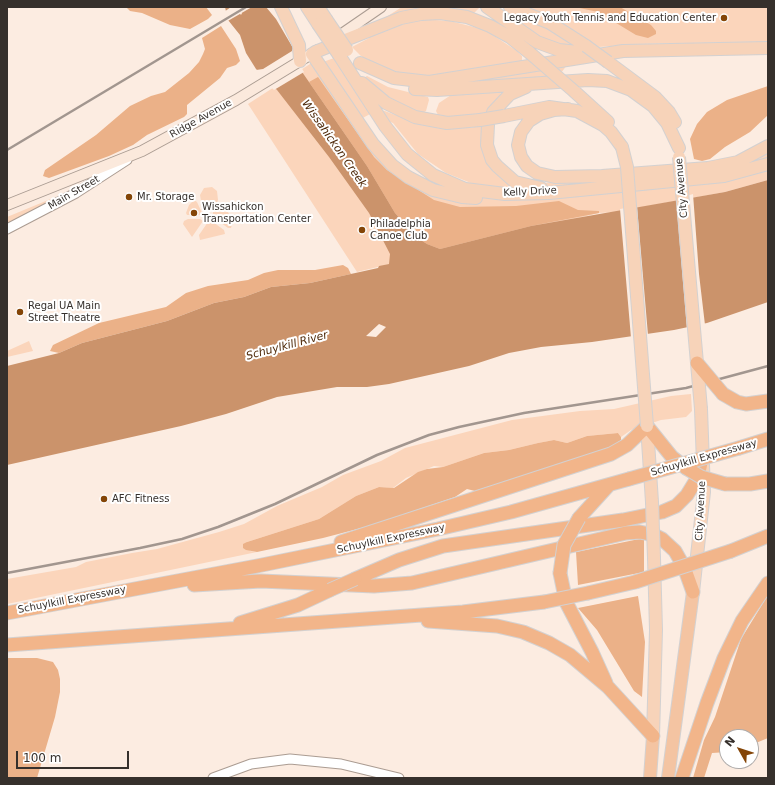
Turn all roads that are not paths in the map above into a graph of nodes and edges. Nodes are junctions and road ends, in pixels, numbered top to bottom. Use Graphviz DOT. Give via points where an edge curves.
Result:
graph roads {
  1 [pos="281,7"];
  2 [pos="307,7"];
  3 [pos="318,7"];
  4 [pos="381,7"];
  5 [pos="486,7"];
  6 [pos="510,7"];
  7 [pos="322,21"];
  8 [pos="768,48"];
  9 [pos="343,52"];
  10 [pos="313,53"];
  11 [pos="605,58"];
  12 [pos="300,61"];
  13 [pos="360,63"];
  14 [pos="348,67"];
  15 [pos="535,84"];
  16 [pos="568,109"];
  17 [pos="498,114"];
  18 [pos="484,122"];
  19 [pos="768,137"];
  20 [pos="768,146"];
  21 [pos="622,147"];
  22 [pos="138,153"];
  23 [pos="679,153"];
  24 [pos="768,157"];
  25 [pos="768,164"];
  26 [pos="708,168"];
  27 [pos="734,174"];
  28 [pos="564,190"];
  29 [pos="505,194"];
  30 [pos="7,205"];
  31 [pos="7,229"];
  32 [pos="697,363"];
  33 [pos="768,401"];
  34 [pos="647,426"];
  35 [pos="768,439"];
  36 [pos="655,445"];
  37 [pos="702,458"];
  38 [pos="768,481"];
  39 [pos="609,485"];
  40 [pos="768,536"];
  41 [pos="257,566"];
  42 [pos="768,583"];
  43 [pos="122,591"];
  44 [pos="693,592"];
  45 [pos="7,613"];
  46 [pos="378,618"];
  47 [pos="219,630"];
  48 [pos="7,645"];
  49 [pos="608,688"];
  50 [pos="654,736"];
  51 [pos="213,778"];
  52 [pos="399,778"];
  53 [pos="650,778"];
  54 [pos="668,778"];
  55 [pos="682,778"];
  1 -- 12 [label="main road" via="299,45"];
  2 -- 7 [label="main road"];
  3 -- 7 [label="main road"];
  4 -- 10 [label="main road, Ridge Avenue"];
  5 -- 11 [label="main road" via="527,36 548,47"];
  6 -- 11 [label="main road, City Avenue, bridge" via="550,23"];
  7 -- 9 [label="main road, bridge"];
  8 -- 11 [label="main road" via="645,50"];
  9 -- 13 [label="main road"];
  9 -- 14 [label="main road"];
  10 -- 12 [label="main road, Ridge Avenue"];
  10 -- 21 [label="main road, bridge" via="401,18 440,13 467,17 510,37 530,53 608,122"];
  10 -- 29 [label="main road" via="376,148 408,177 433,190 462,197 483,198"];
  11 -- 13 [label="main road" via="429,82 394,78"];
  11 -- 23 [label="main road, City Avenue" via="663,104 677,128"];
  12 -- 22 [label="main road, Ridge Avenue"];
  13 -- 15 [label="main road" via="388,82 417,89"];
  14 -- 18 [label="main road" via="377,97 405,114 447,123"];
  14 -- 29 [label="main road, Kelly Drive" via="361,92 392,136 424,169 465,190"];
  15 -- 17 [label="main road" via="510,94"];
  15 -- 23 [label="main road" via="596,80 623,86 642,97 662,116"];
  16 -- 17 [label="main road" via="549,107"];
  16 -- 21 [label="main road" via="595,119 611,132"];
  16 -- 26 [label="main road" via="540,114 529,121 521,132 518,145 521,156 527,166 537,173 554,177"];
  17 -- 18 [label="main road, bridge"];
  18 -- 28 [label="main road" via="492,160 502,172 524,185"];
  19 -- 26 [label="main road" via="749,151"];
  20 -- 26 [label="main road" via="738,162"];
  21 -- 34 [label="main road, bridge" via="627,167"];
  22 -- 30 [label="main road, Ridge Avenue"];
  22 -- 31 [label="street, Main Street" via="76,193"];
  23 -- 32 [label="main road, City Avenue, bridge"];
  24 -- 27 [label="main road"];
  25 -- 27 [label="main road, Kelly Drive"];
  27 -- 28 [label="main road, Kelly Drive"];
  28 -- 29 [label="main road, Kelly Drive" via="539,194"];
  32 -- 33 [label="highway, bridge" via="724,394 737,402 746,404"];
  32 -- 37 [label="main road, City Avenue, bridge"];
  34 -- 36 [label="highway"];
  34 -- 41 [label="highway" via="617,452 363,535"];
  35 -- 39 [label="highway, Schuylkill Expressway, bridge"];
  36 -- 38 [label="highway, bridge" via="701,477 725,484"];
  36 -- 50 [label="main road, bridge" via="652,502 656,630"];
  37 -- 44 [label="main road, City Avenue" via="703,505"];
  37 -- 47 [label="highway, bridge" via="698,477 688,495 676,506 662,512 443,546 399,560 298,605"];
  39 -- 41 [label="highway, Schuylkill Expressway" via="438,529"];
  39 -- 49 [label="highway, bridge" via="579,518 564,545 560,573 566,602"];
  40 -- 46 [label="highway, bridge" via="732,551 635,582 588,593 544,602 463,612"];
  41 -- 43 [label="highway, Schuylkill Expressway"];
  42 -- 55 [label="highway" via="751,606 726,652"];
  43 -- 44 [label="highway" via="261,581 374,586 412,583 626,533 640,532 662,539 676,551"];
  43 -- 45 [label="highway, Schuylkill Expressway"];
  44 -- 54 [label="highway, City Avenue"];
  46 -- 47 [label="highway"];
  46 -- 49 [label="highway" via="479,624 523,632 565,652"];
  47 -- 48 [label="highway"];
  49 -- 50 [label="highway"];
  50 -- 53 [label="highway"];
  51 -- 52 [label="street" via="251,764 290,759 350,766"];
}
